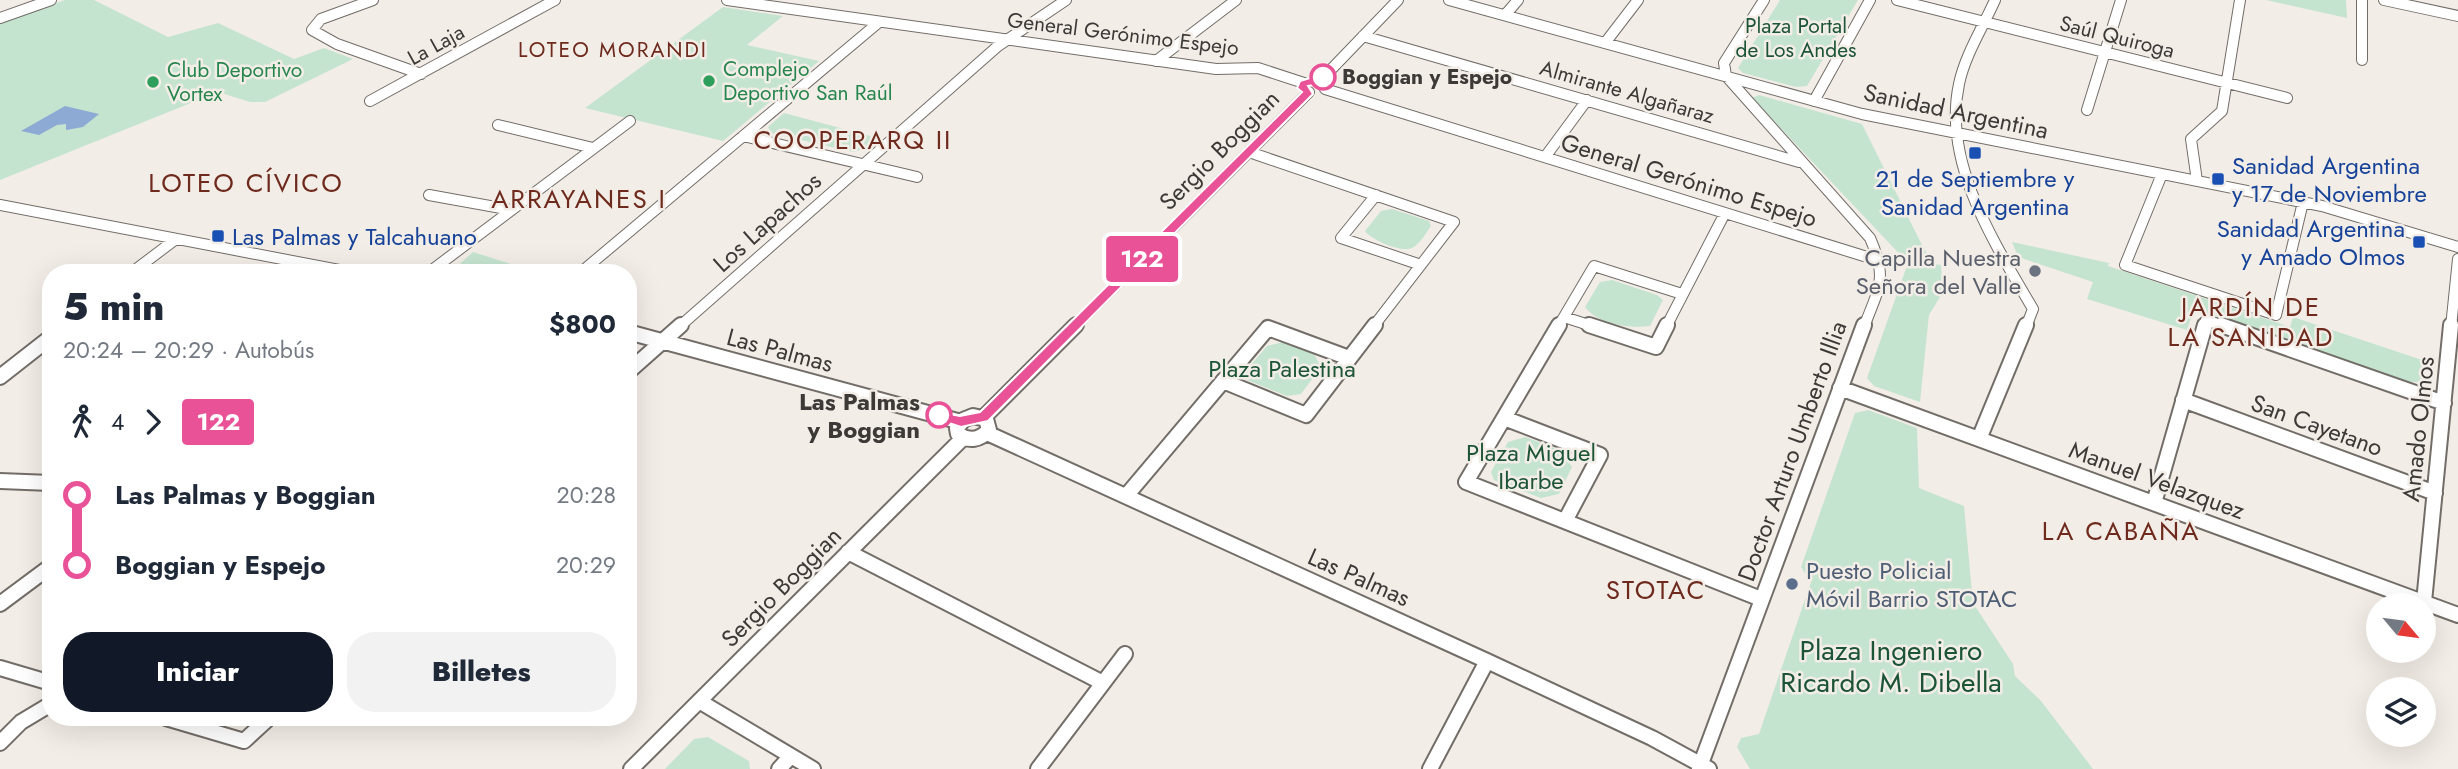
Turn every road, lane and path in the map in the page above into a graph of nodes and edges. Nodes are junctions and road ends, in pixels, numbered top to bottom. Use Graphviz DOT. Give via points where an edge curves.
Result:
graph roads {
  1 [pos="51,0"];
  2 [pos="373,0"];
  3 [pos="555,0"];
  4 [pos="727,0"];
  5 [pos="1066,0"];
  6 [pos="1236,0"];
  7 [pos="1398,0"];
  8 [pos="1449,0"];
  9 [pos="1518,0"];
  10 [pos="1638,0"];
  11 [pos="1764,0"];
  12 [pos="1870,0"];
  13 [pos="1896,0"];
  14 [pos="1995,0"];
  15 [pos="2121,0"];
  16 [pos="2240,0"];
  17 [pos="2362,0"];
  18 [pos="2384,0"];
  19 [pos="1505,15"];
  20 [pos="2458,16"];
  21 [pos="0,18"];
  22 [pos="1985,22"];
  23 [pos="878,23"];
  24 [pos="1363,36"];
  25 [pos="1007,40"];
  26 [pos="1605,43"];
  27 [pos="2106,52"];
  28 [pos="2362,60"];
  29 [pos="1156,61"];
  30 [pos="421,74"];
  31 [pos="1727,76"];
  32 [pos="2228,83"];
  33 [pos="1323,85"];
  34 [pos="1307,87"];
  35 [pos="2287,98"];
  36 [pos="1587,100"];
  37 [pos="370,101"];
  38 [pos="1814,101"];
  39 [pos="2087,110"];
  40 [pos="630,121"];
  41 [pos="498,125"];
  42 [pos="1955,133"];
  43 [pos="743,136"];
  44 [pos="593,148"];
  45 [pos="1248,152"];
  46 [pos="1545,157"];
  47 [pos="1799,162"];
  48 [pos="866,165"];
  49 [pos="2162,174"];
  50 [pos="917,177"];
  51 [pos="2197,181"];
  52 [pos="429,195"];
  53 [pos="1376,195"];
  54 [pos="2302,202"];
  55 [pos="0,205"];
  56 [pos="13,208"];
  57 [pos="512,210"];
  58 [pos="1725,213"];
  59 [pos="0,216"];
  60 [pos="176,239"];
  61 [pos="2458,247"];
  62 [pos="2458,259"];
  63 [pos="1880,261"];
  64 [pos="143,264"];
  65 [pos="308,264"];
  66 [pos="440,264"];
  67 [pos="591,264"];
  68 [pos="1421,265"];
  69 [pos="1682,295"];
  70 [pos="1564,317"];
  71 [pos="637,335"];
  72 [pos="663,342"];
  73 [pos="42,344"];
  74 [pos="1349,358"];
  75 [pos="637,364"];
  76 [pos="0,377"];
  77 [pos="1223,381"];
  78 [pos="1840,388"];
  79 [pos="2183,400"];
  80 [pos="2444,403"];
  81 [pos="983,418"];
  82 [pos="1504,418"];
  83 [pos="961,422"];
  84 [pos="987,433"];
  85 [pos="962,438"];
  86 [pos="1979,439"];
  87 [pos="0,481"];
  88 [pos="42,483"];
  89 [pos="2435,493"];
  90 [pos="1126,496"];
  91 [pos="2154,503"];
  92 [pos="1565,521"];
  93 [pos="848,552"];
  94 [pos="42,573"];
  95 [pos="2399,593"];
  96 [pos="2425,593"];
  97 [pos="1762,599"];
  98 [pos="0,604"];
  99 [pos="2436,607"];
  100 [pos="2458,615"];
  101 [pos="1125,654"];
  102 [pos="1487,660"];
  103 [pos="0,668"];
  104 [pos="42,680"];
  105 [pos="1103,683"];
  106 [pos="699,701"];
  107 [pos="42,709"];
  108 [pos="193,726"];
  109 [pos="260,726"];
  110 [pos="0,743"];
  111 [pos="791,756"];
  112 [pos="1703,768"];
  113 [pos="631,769"];
  114 [pos="779,769"];
  115 [pos="813,769"];
  116 [pos="1038,769"];
  117 [pos="1430,769"];
  1 -- 21 [label="street"];
  2 -- 30 [label="street" via="321,19 312,30 337,44"];
  3 -- 30 [label="street, La Laja"];
  4 -- 23 [label="street, General Gerónimo Espejo"];
  5 -- 25 [label="street, Los Lapachos"];
  6 -- 29 [label="street"];
  7 -- 24 [label="street"];
  8 -- 19 [label="street, Sanidad Argentina"];
  9 -- 19 [label="street"];
  10 -- 26 [label="street"];
  11 -- 31 [label="street" via="1724,64"];
  12 -- 38 [label="street"];
  13 -- 22 [label="street, Saúl Quiroga"];
  14 -- 22 [label="street"];
  15 -- 27 [label="street"];
  16 -- 32 [label="street"];
  17 -- 28 [label="street"];
  18 -- 20 [label="street"];
  19 -- 26 [label="street, Sanidad Argentina"];
  22 -- 27 [label="street, Saúl Quiroga"];
  22 -- 42 [label="street" via="1958,85"];
  23 -- 25 [label="street, General Gerónimo Espejo"];
  23 -- 43 [label="street"];
  24 -- 33 [label="street"];
  24 -- 36 [label="street, Almirante Algañaraz"];
  25 -- 29 [label="street, General Gerónimo Espejo"];
  25 -- 48 [label="street, Los Lapachos"];
  26 -- 31 [label="street, Sanidad Argentina"];
  27 -- 32 [label="street, Saúl Quiroga"];
  27 -- 39 [label="street"];
  29 -- 34 [label="street, General Gerónimo Espejo" via="1216,69 1258,68"];
  30 -- 37 [label="street, La Laja"];
  31 -- 38 [label="street, Sanidad Argentina"];
  31 -- 47 [label="street"];
  32 -- 35 [label="street, Saúl Quiroga"];
  32 -- 51 [label="street" via="2222,111 2191,139"];
  33 -- 34 [label="street"];
  33 -- 46 [label="street, General Gerónimo Espejo"];
  34 -- 45 [label="street, Sergio Boggian"];
  36 -- 46 [label="street"];
  36 -- 47 [label="street, Almirante Algañaraz"];
  38 -- 42 [label="street, Sanidad Argentina"];
  40 -- 44 [label="street"];
  41 -- 44 [label="street"];
  42 -- 49 [label="street, Sanidad Argentina"];
  42 -- 86 [label="street" via="1988,233 2033,309"];
  43 -- 48 [label="street"];
  43 -- 67 [label="street"];
  44 -- 57 [label="street"];
  45 -- 53 [label="street"];
  45 -- 81 [label="street, Sergio Boggian"];
  46 -- 58 [label="street, General Gerónimo Espejo"];
  47 -- 63 [label="street" via="1870,238"];
  48 -- 50 [label="street"];
  48 -- 72 [label="street, Los Lapachos"];
  49 -- 51 [label="street, Sanidad Argentina"];
  49 -- 54 [label="street" via="2125,265 2276,315"];
  51 -- 54 [label="street, Sanidad Argentina"];
  52 -- 57 [label="street"];
  53 -- 68 [label="street" via="1454,222"];
  53 -- 68 [label="street" via="1341,238"];
  54 -- 61 [label="street, Sanidad Argentina"];
  55 -- 56 [label="street"];
  56 -- 59 [label="street"];
  56 -- 60 [label="street"];
  57 -- 66 [label="street"];
  58 -- 63 [label="street, General Gerónimo Espejo"];
  58 -- 69 [label="street"];
  60 -- 64 [label="street"];
  60 -- 65 [label="street"];
  62 -- 80 [label="street, Amado Olmos"];
  63 -- 78 [label="street, Doctor Arturo Umberto Illia" via="1882,278"];
  68 -- 74 [label="street"];
  69 -- 70 [label="street" via="1594,266"];
  69 -- 70 [label="street" via="1656,346"];
  70 -- 82 [label="street"];
  71 -- 72 [label="street, Las Palmas"];
  72 -- 75 [label="street, Los Lapachos"];
  72 -- 83 [label="street, Las Palmas"];
  73 -- 76 [label="street"];
  74 -- 77 [label="street" via="1268,328"];
  74 -- 77 [label="street" via="1306,415"];
  77 -- 90 [label="street"];
  78 -- 86 [label="street, Manuel Velazquez"];
  78 -- 97 [label="street, Doctor Arturo Umberto Illia"];
  79 -- 80 [label="street" via="2206,320"];
  79 -- 89 [label="street, San Cayetano"];
  79 -- 91 [label="street"];
  80 -- 89 [label="street, Amado Olmos"];
  81 -- 83 [label="street" via="973,416"];
  81 -- 84 [label="street" via="990,424"];
  82 -- 92 [label="street" via="1600,455"];
  82 -- 92 [label="street" via="1466,482"];
  83 -- 85 [label="street" via="957,431"];
  84 -- 85 [label="street" via="975,439"];
  84 -- 90 [label="street, Las Palmas"];
  85 -- 93 [label="street, Sergio Boggian"];
  86 -- 91 [label="street, Manuel Velazquez"];
  87 -- 88 [label="street"];
  89 -- 96 [label="street, Amado Olmos"];
  90 -- 102 [label="street, Las Palmas"];
  91 -- 95 [label="street, Manuel Velazquez"];
  92 -- 97 [label="street"];
  93 -- 105 [label="street"];
  93 -- 106 [label="street, Sergio Boggian"];
  94 -- 98 [label="street"];
  97 -- 112 [label="street, Doctor Arturo Umberto Illia"];
  99 -- 100 [label="street, Manuel Velazquez"];
  101 -- 105 [label="street"];
  102 -- 112 [label="street, Las Palmas" via="1652,738"];
  102 -- 117 [label="street"];
  103 -- 104 [label="street"];
  105 -- 116 [label="street"];
  106 -- 111 [label="street"];
  106 -- 113 [label="street, Sergio Boggian"];
  107 -- 110 [label="street"];
  108 -- 109 [label="street" via="244,741"];
  111 -- 114 [label="street"];
  111 -- 115 [label="street"];
}
